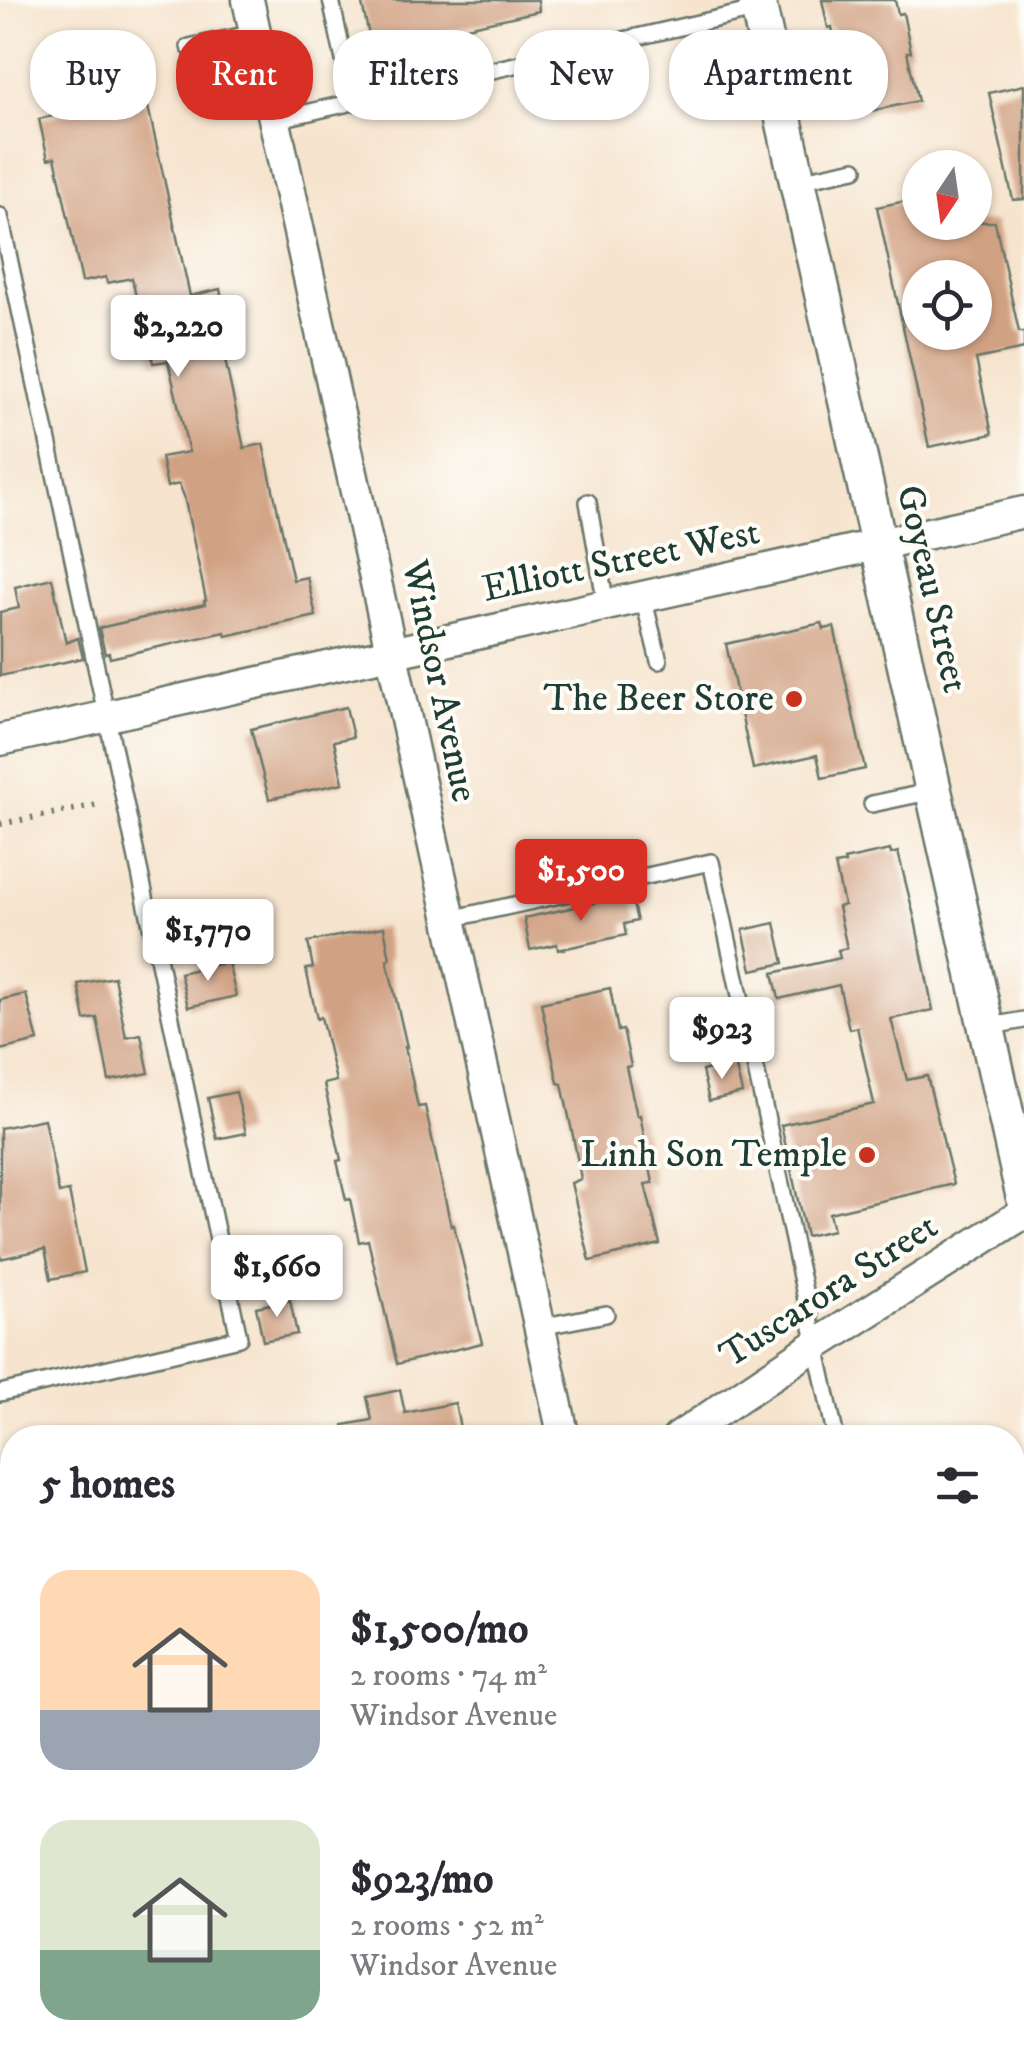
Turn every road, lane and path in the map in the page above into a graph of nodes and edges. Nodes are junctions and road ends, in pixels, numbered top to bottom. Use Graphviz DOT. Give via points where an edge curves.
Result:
graph roads {
  1 [pos="248,0"];
  2 [pos="331,0"];
  3 [pos="758,4"];
  4 [pos="255,30"];
  5 [pos="337,30"];
  6 [pos="494,68"];
  7 [pos="274,120"];
  8 [pos="855,169"];
  9 [pos="798,181"];
  10 [pos="0,216"];
  11 [pos="588,502"];
  12 [pos="1024,512"];
  13 [pos="878,545"];
  14 [pos="643,597"];
  15 [pos="606,605"];
  16 [pos="392,653"];
  17 [pos="658,661"];
  18 [pos="106,716"];
  19 [pos="0,740"];
  20 [pos="934,790"];
  21 [pos="124,800"];
  22 [pos="872,804"];
  23 [pos="0,824"];
  24 [pos="450,919"];
  25 [pos="1024,1020"];
  26 [pos="986,1027"];
  27 [pos="1024,1196"];
  28 [pos="1024,1213"];
  29 [pos="606,1314"];
  30 [pos="540,1327"];
  31 [pos="816,1346"];
  32 [pos="0,1392"];
  33 [pos="561,1425"];
  34 [pos="698,1425"];
  35 [pos="833,1425"];
  1 -- 4 [label="street, Windsor Avenue"];
  2 -- 5 [label="lane"];
  3 -- 6 [label="lane"];
  3 -- 9 [label="street, Goyeau Street"];
  7 -- 16 [label="street, Windsor Avenue"];
  8 -- 9 [label="lane"];
  9 -- 13 [label="street, Goyeau Street"];
  10 -- 18 [label="lane"];
  11 -- 15 [label="lane"];
  12 -- 13 [label="street, Elliott Street West"];
  13 -- 14 [label="street, Elliott Street West"];
  13 -- 20 [label="street, Goyeau Street"];
  14 -- 15 [label="street, Elliott Street West"];
  14 -- 17 [label="lane"];
  15 -- 16 [label="street, Elliott Street West"];
  16 -- 18 [label="street, Elliott Street West"];
  16 -- 24 [label="street, Windsor Avenue"];
  18 -- 19 [label="street, Elliott Street West"];
  18 -- 21 [label="lane"];
  20 -- 22 [label="lane"];
  20 -- 26 [label="street, Goyeau Street"];
  21 -- 23 [label="path"];
  21 -- 32 [label="lane" via="238,1338"];
  24 -- 30 [label="street, Windsor Avenue"];
  24 -- 31 [label="lane" via="711,862"];
  25 -- 26 [label="lane"];
  26 -- 27 [label="street, Goyeau Street"];
  28 -- 31 [label="street, Tuscarora Street"];
  29 -- 30 [label="lane"];
  30 -- 33 [label="street, Windsor Avenue"];
  31 -- 34 [label="street, Tuscarora Street"];
  31 -- 35 [label="lane"];
}
